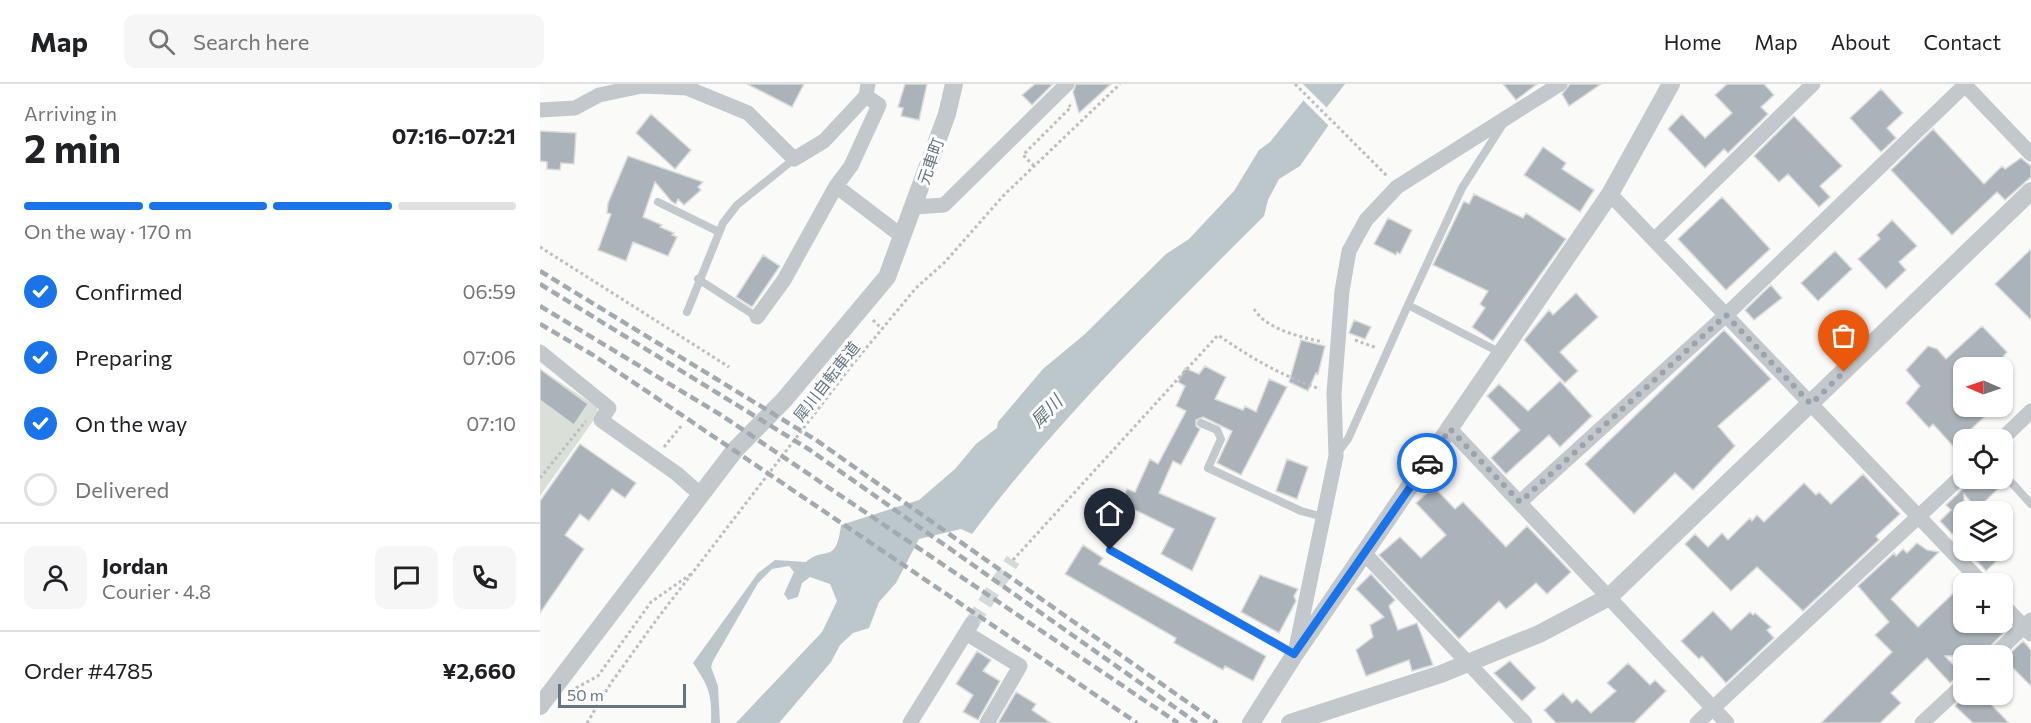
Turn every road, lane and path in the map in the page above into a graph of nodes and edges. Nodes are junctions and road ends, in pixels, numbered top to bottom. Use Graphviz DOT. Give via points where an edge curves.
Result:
graph roads {
  1 [pos="954,84"];
  2 [pos="1120,84"];
  3 [pos="1295,84"];
  4 [pos="1560,84"];
  5 [pos="1671,84"];
  6 [pos="1814,84"];
  7 [pos="1965,84"];
  8 [pos="687,86"];
  9 [pos="1062,88"];
  10 [pos="599,90"];
  11 [pos="867,90"];
  12 [pos="540,110"];
  13 [pos="1508,117"];
  14 [pos="2031,154"];
  15 [pos="794,159"];
  16 [pos="1034,166"];
  17 [pos="1390,179"];
  18 [pos="836,186"];
  19 [pos="2031,191"];
  20 [pos="1610,194"];
  21 [pos="658,202"];
  22 [pos="915,207"];
  23 [pos="719,232"];
  24 [pos="903,237"];
  25 [pos="1654,240"];
  26 [pos="540,247"];
  27 [pos="698,279"];
  28 [pos="1408,305"];
  29 [pos="1254,309"];
  30 [pos="687,312"];
  31 [pos="1726,315"];
  32 [pos="757,317"];
  33 [pos="1338,340"];
  34 [pos="540,352"];
  35 [pos="1387,352"];
  36 [pos="1502,353"];
  37 [pos="729,367"];
  38 [pos="1334,393"];
  39 [pos="1811,404"];
  40 [pos="2031,411"];
  41 [pos="590,416"];
  42 [pos="1201,423"];
  43 [pos="682,425"];
  44 [pos="1450,429"];
  45 [pos="2012,429"];
  46 [pos="1336,456"];
  47 [pos="654,458"];
  48 [pos="540,478"];
  49 [pos="1953,484"];
  50 [pos="2013,484"];
  51 [pos="701,495"];
  52 [pos="1520,502"];
  53 [pos="2031,504"];
  54 [pos="1919,516"];
  55 [pos="1323,517"];
  56 [pos="1110,550"];
  57 [pos="1364,553"];
  58 [pos="1013,560"];
  59 [pos="693,572"];
  60 [pos="1973,573"];
  61 [pos="1609,597"];
  62 [pos="2013,613"];
  63 [pos="2029,627"];
  64 [pos="2007,645"];
  65 [pos="1294,654"];
  66 [pos="1467,662"];
  67 [pos="569,691"];
  68 [pos="1953,694"];
  69 [pos="540,706"];
  70 [pos="1713,708"];
  71 [pos="587,723"];
  72 [pos="910,723"];
  73 [pos="987,723"];
  74 [pos="1251,723"];
  75 [pos="1290,723"];
  76 [pos="1525,723"];
  77 [pos="1697,723"];
  78 [pos="1727,723"];
  79 [pos="1922,723"];
  1 -- 22 [label="street, 元車町"];
  2 -- 16 [label="path, 犀川自転車道"];
  3 -- 17 [label="path"];
  4 -- 13 [label="street"];
  5 -- 20 [label="street"];
  6 -- 25 [label="street"];
  7 -- 14 [label="street"];
  7 -- 31 [label="street"];
  8 -- 10 [label="street"];
  8 -- 15 [label="street" via="748,113"];
  9 -- 16 [label="path" via="1071,107 1023,155"];
  9 -- 22 [label="street" via="945,205"];
  10 -- 12 [label="street" via="575,108"];
  11 -- 15 [label="street" via="824,141"];
  11 -- 18 [label="street" via="879,105 851,166"];
  13 -- 28 [label="lane" via="1462,188"];
  13 -- 33 [label="street" via="1397,187 1366,220 1349,251"];
  15 -- 23 [label="lane" via="736,205"];
  16 -- 59 [label="path, 犀川自転車道" via="916,288"];
  18 -- 24 [label="street"];
  18 -- 32 [label="street" via="784,280"];
  19 -- 39 [label="street"];
  20 -- 25 [label="street"];
  20 -- 36 [label="street"];
  21 -- 23 [label="lane"];
  22 -- 24 [label="street, 元車町"];
  23 -- 27 [label="lane"];
  24 -- 51 [label="street, 元車町" via="887,277 784,400 735,450"];
  25 -- 31 [label="street"];
  26 -- 37 [label="path"];
  27 -- 30 [label="lane"];
  27 -- 32 [label="lane"];
  28 -- 35 [label="lane"];
  28 -- 36 [label="lane"];
  29 -- 33 [label="path" via="1260,319 1305,338"];
  31 -- 39 [label="street"];
  31 -- 52 [label="street"];
  33 -- 35 [label="path"];
  33 -- 38 [label="street"];
  34 -- 47 [label="street" via="609,408 601,420"];
  35 -- 46 [label="lane" via="1348,439"];
  36 -- 44 [label="street"];
  38 -- 46 [label="street"];
  38 -- 58 [label="path" via="1292,379 1218,335"];
  39 -- 54 [label="street"];
  39 -- 61 [label="street"];
  40 -- 45 [label="street"];
  41 -- 48 [label="path"];
  42 -- 55 [label="lane" via="1217,430 1221,439 1208,468 1301,511"];
  43 -- 47 [label="path"];
  44 -- 52 [label="street"];
  44 -- 57 [label="street"];
  46 -- 55 [label="street"];
  47 -- 51 [label="street"];
  49 -- 54 [label="street"];
  50 -- 53 [label="lane"];
  51 -- 69 [label="street, 元車町"];
  52 -- 61 [label="street"];
  54 -- 60 [label="street"];
  54 -- 70 [label="street"];
  55 -- 65 [label="street"];
  56 -- 65 [label="lane"];
  57 -- 65 [label="street"];
  57 -- 66 [label="street"];
  59 -- 67 [label="path" via="651,602 598,676"];
  59 -- 71 [label="path, 犀川自転車道" via="611,683"];
  61 -- 66 [label="street" via="1539,634"];
  61 -- 70 [label="street"];
  62 -- 63 [label="street"];
  63 -- 64 [label="street"];
  65 -- 74 [label="street"];
  66 -- 75 [label="street" via="1390,692"];
  66 -- 76 [label="street"];
  68 -- 79 [label="street"];
  70 -- 77 [label="street"];
  70 -- 78 [label="street"];
  72 -- 73 [label="street" via="969,628 1020,666"];
}
